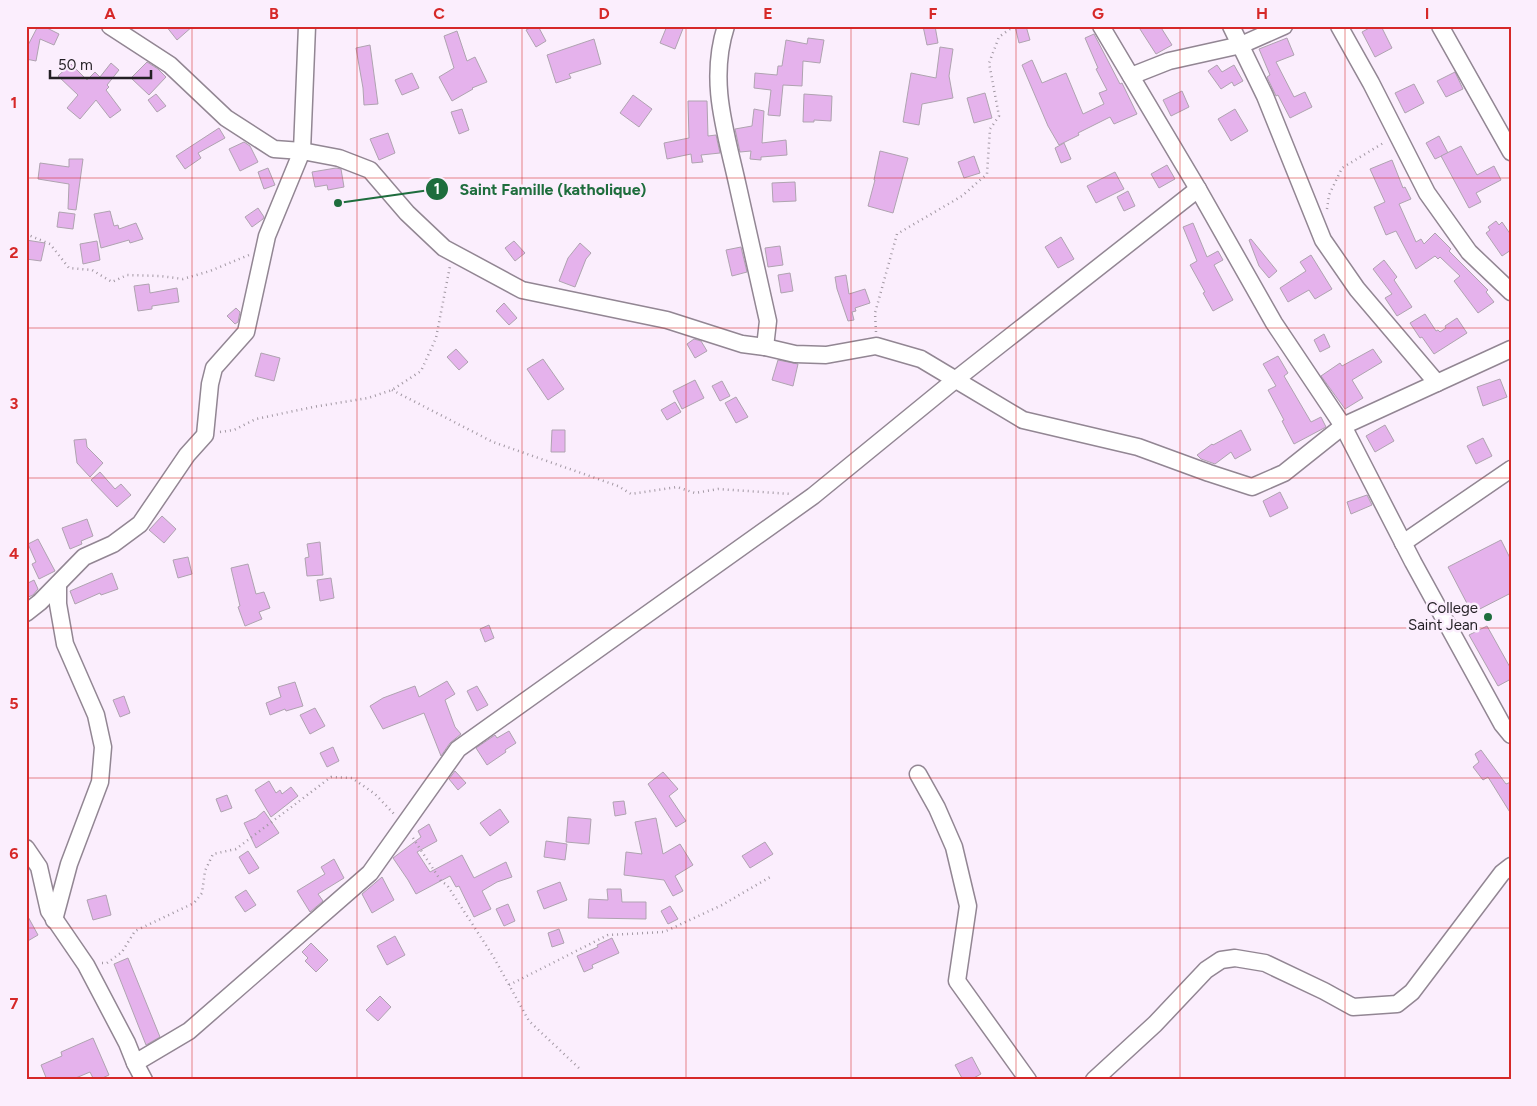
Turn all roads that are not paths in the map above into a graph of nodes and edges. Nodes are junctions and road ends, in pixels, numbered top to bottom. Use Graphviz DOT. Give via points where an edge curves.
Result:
graph roads {
  1 [pos="110,26"];
  2 [pos="307,26"];
  3 [pos="726,26"];
  4 [pos="1101,26"];
  5 [pos="1232,26"];
  6 [pos="1284,26"];
  7 [pos="1339,26"];
  8 [pos="1440,26"];
  9 [pos="1241,45"];
  10 [pos="1131,76"];
  11 [pos="302,151"];
  12 [pos="1511,152"];
  13 [pos="1198,190"];
  14 [pos="1511,292"];
  15 [pos="765,347"];
  16 [pos="1511,349"];
  17 [pos="955,380"];
  18 [pos="1437,382"];
  19 [pos="1343,426"];
  20 [pos="1511,468"];
  21 [pos="1403,544"];
  22 [pos="58,584"];
  23 [pos="26,613"];
  24 [pos="1511,735"];
  25 [pos="918,774"];
  26 [pos="26,848"];
  27 [pos="1511,866"];
  28 [pos="54,920"];
  29 [pos="135,1063"];
  30 [pos="144,1080"];
  31 [pos="1028,1080"];
  32 [pos="1094,1080"];
  1 -- 11 [label="street" via="170,65 226,118 274,149"];
  2 -- 11 [label="street"];
  3 -- 15 [label="street" via="721,41 717,86 724,131 768,321"];
  4 -- 10 [label="street"];
  5 -- 9 [label="street"];
  6 -- 9 [label="street"];
  7 -- 14 [label="street" via="1427,193 1469,252"];
  8 -- 12 [label="street"];
  9 -- 10 [label="street" via="1168,61"];
  9 -- 18 [label="street" via="1266,96 1323,240 1357,289"];
  10 -- 13 [label="street"];
  11 -- 15 [label="street" via="339,158 370,170 407,213 444,248 522,290 667,320 742,344"];
  11 -- 22 [label="street" via="267,236 246,332 214,368 205,435 187,455 140,524 113,544 84,557"];
  13 -- 17 [label="street"];
  13 -- 19 [label="street" via="1274,323"];
  15 -- 17 [label="street" via="795,354 826,355 876,346 921,359"];
  16 -- 18 [label="street"];
  17 -- 19 [label="street" via="1023,420 1138,447 1252,486 1284,473"];
  17 -- 29 [label="street" via="813,496 458,749 370,873 189,1031"];
  18 -- 19 [label="street"];
  19 -- 21 [label="street"];
  20 -- 21 [label="street"];
  21 -- 24 [label="street"];
  22 -- 23 [label="street"];
  22 -- 28 [label="street" via="64,644 96,715 103,747 100,782 69,864"];
  25 -- 31 [label="street" via="954,847 968,906 957,981"];
  26 -- 28 [label="street" via="39,867"];
  27 -- 32 [label="street" via="1412,992 1396,1004 1352,1007 1265,963 1235,958 1221,960 1206,970"];
  28 -- 29 [label="street" via="86,965"];
  29 -- 30 [label="street"];
}
